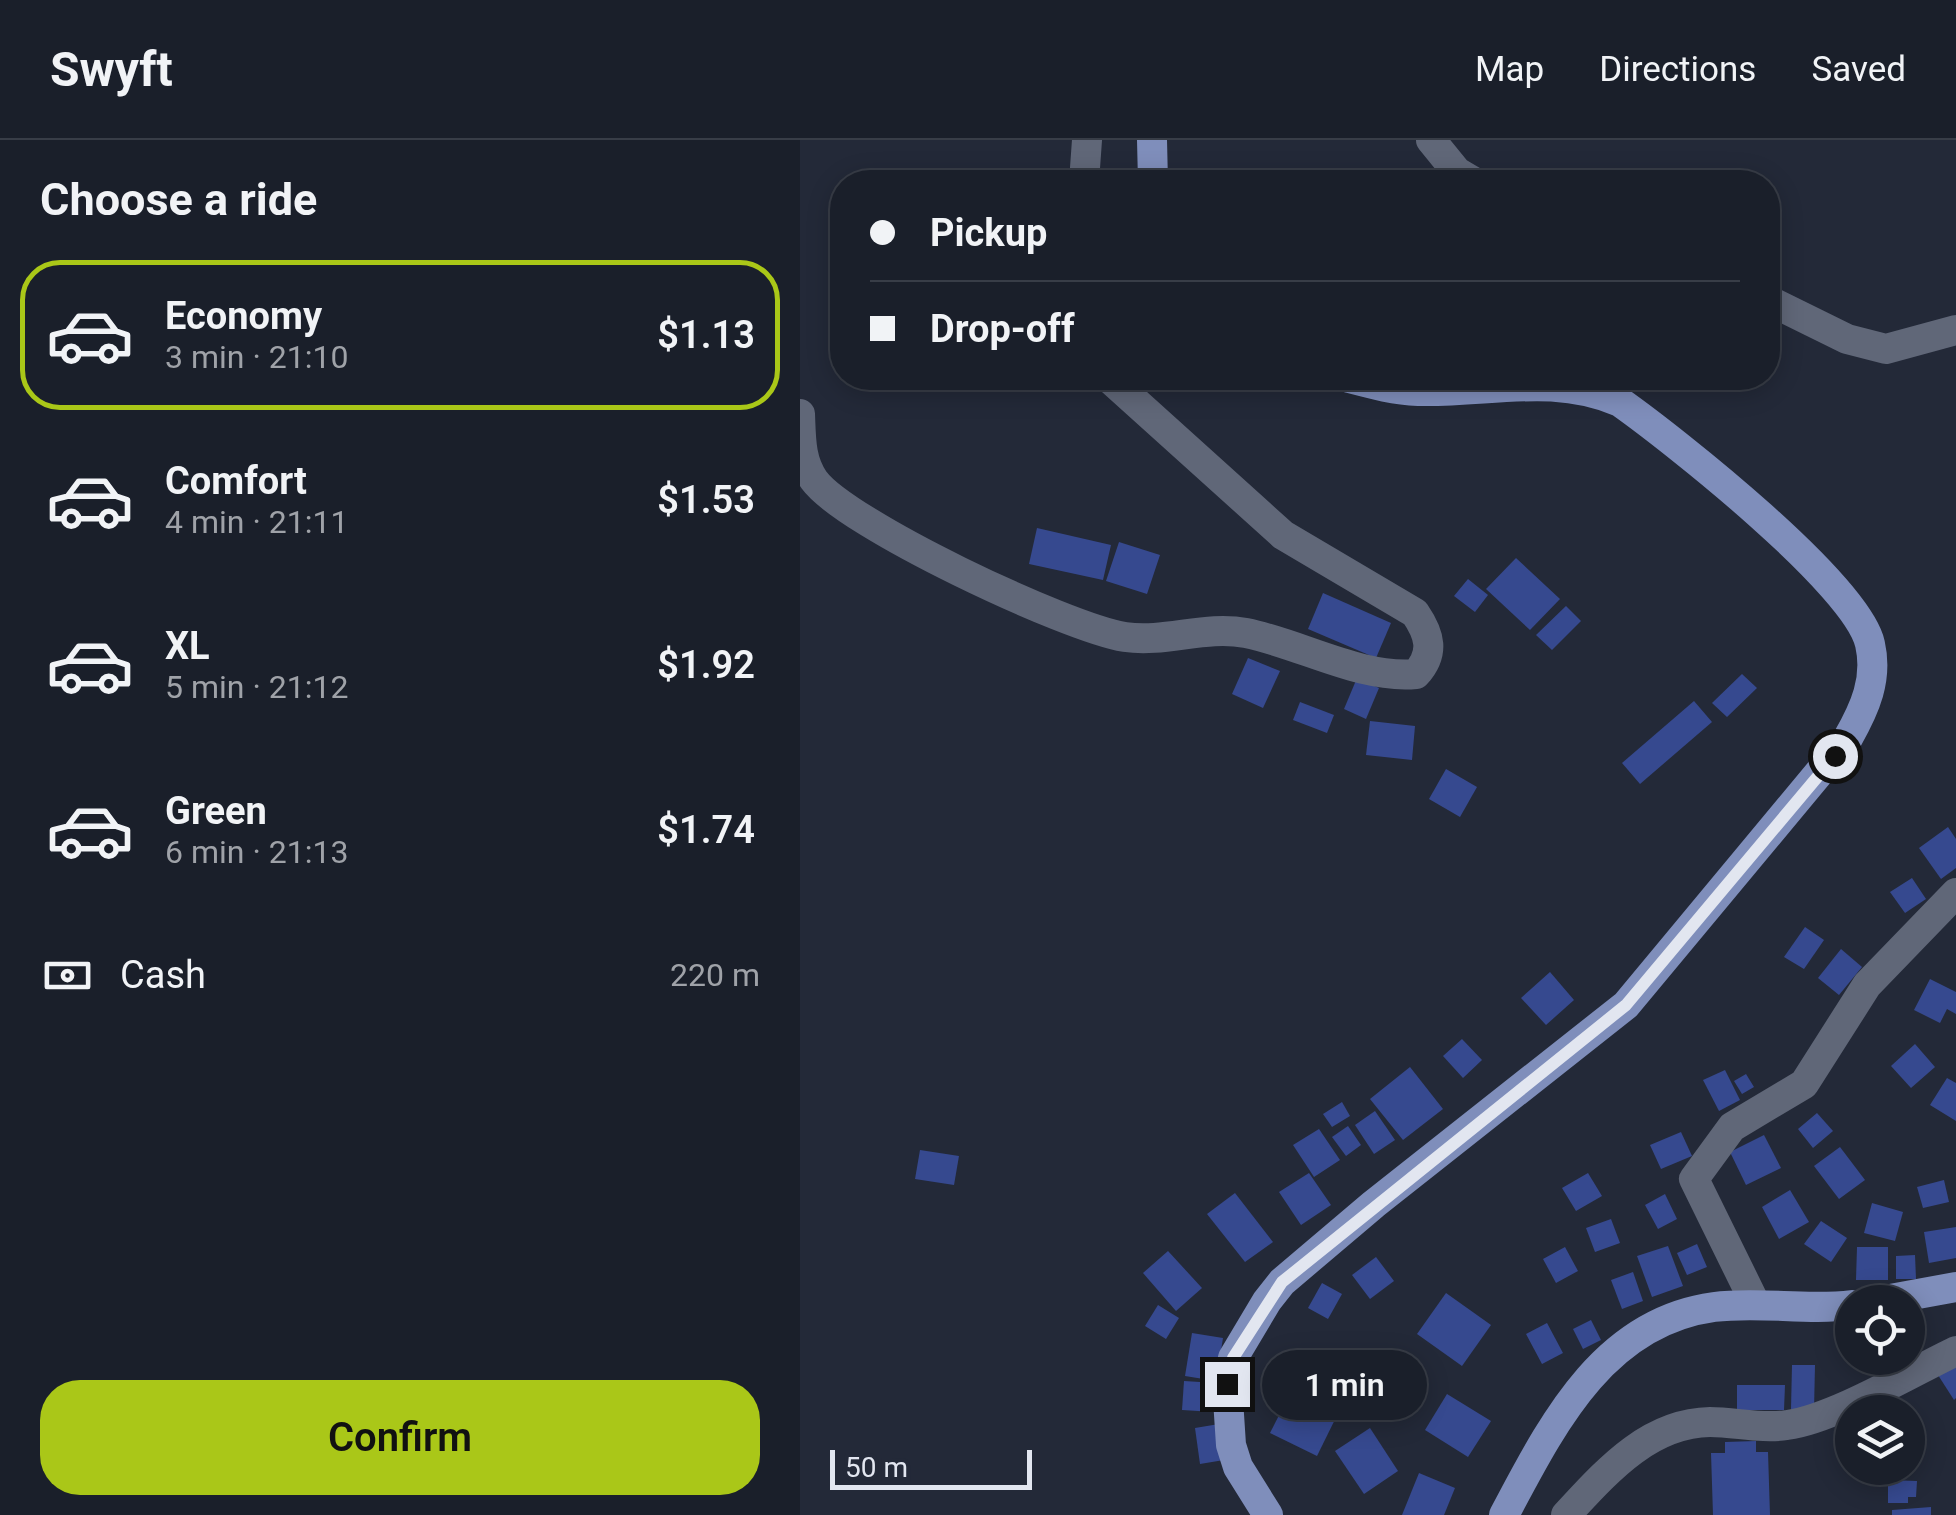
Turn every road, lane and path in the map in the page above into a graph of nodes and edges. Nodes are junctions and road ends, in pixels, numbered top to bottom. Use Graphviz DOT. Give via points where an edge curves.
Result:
graph roads {
  1 [pos="1087,140"];
  2 [pos="1152,140"];
  3 [pos="1431,140"];
  4 [pos="1085,170"];
  5 [pos="1153,170"];
  6 [pos="1455,170"];
  7 [pos="1780,306"];
  8 [pos="1956,330"];
  9 [pos="1122,390"];
  10 [pos="1584,390"];
  11 [pos="800,414"];
  12 [pos="1956,893"];
  13 [pos="1956,1287"];
  14 [pos="1925,1293"];
  15 [pos="1756,1305"];
  16 [pos="1835,1305"];
  17 [pos="1956,1351"];
  18 [pos="1268,1515"];
  19 [pos="1504,1515"];
  20 [pos="1566,1515"];
  1 -- 4 [label="street"];
  2 -- 5 [label="main road"];
  3 -- 6 [label="street"];
  7 -- 8 [label="street" via="1886,349"];
  9 -- 11 [label="street" via="1282,535 1414,613 1426,630 1426,664 1416,674 1382,674 1216,629 1127,638 1021,602 823,490 803,460"];
  10 -- 18 [label="main road" via="1620,402 1838,588 1860,619 1872,668 1865,708 1840,750 1626,1005 1374,1204 1267,1301 1233,1358 1227,1384 1231,1445"];
  12 -- 15 [label="street" via="1868,985 1804,1084 1732,1127 1694,1180"];
  13 -- 14 [label="main road"];
  15 -- 16 [label="main road"];
  15 -- 19 [label="main road" via="1678,1316 1632,1338 1553,1423"];
  17 -- 20 [label="street" via="1789,1426 1690,1423 1662,1432 1634,1448"];
}
